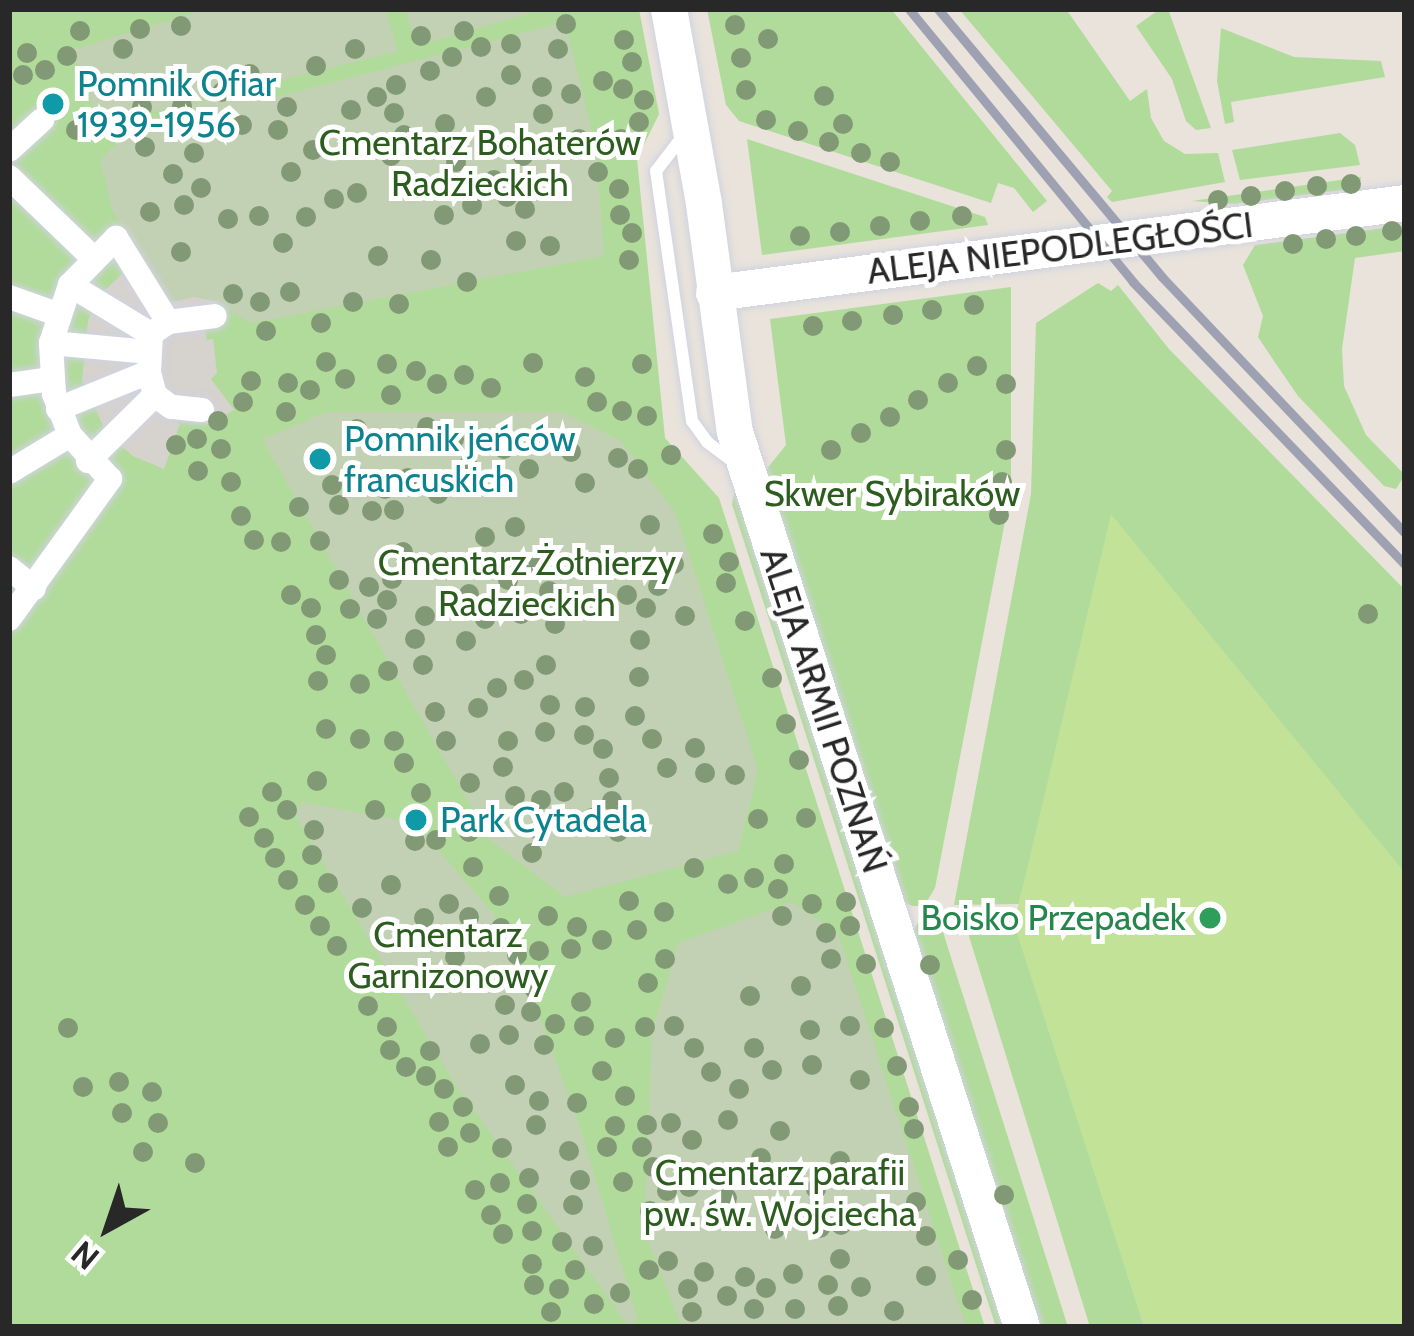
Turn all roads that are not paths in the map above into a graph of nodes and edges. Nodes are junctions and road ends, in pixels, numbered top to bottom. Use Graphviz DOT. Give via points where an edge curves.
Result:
graph roads {
  1 [pos="669,9"];
  2 [pos="43,119"];
  3 [pos="692,127"];
  4 [pos="9,150"];
  5 [pos="9,176"];
  6 [pos="1405,203"];
  7 [pos="92,257"];
  8 [pos="70,285"];
  9 [pos="714,293"];
  10 [pos="9,297"];
  11 [pos="675,298"];
  12 [pos="57,314"];
  13 [pos="214,316"];
  14 [pos="51,343"];
  15 [pos="155,355"];
  16 [pos="51,379"];
  17 [pos="9,385"];
  18 [pos="58,409"];
  19 [pos="202,410"];
  20 [pos="70,435"];
  21 [pos="88,461"];
  22 [pos="746,468"];
  23 [pos="9,472"];
  24 [pos="9,568"];
  25 [pos="34,588"];
  26 [pos="9,620"];
  27 [pos="1022,1327"];
  1 -- 3 [label="street, ALEJA ARMII POZNAŃ"];
  2 -- 4 [label="street"];
  3 -- 9 [label="street, ALEJA ARMII POZNAŃ"];
  3 -- 11 [label="lane" via="656,171"];
  5 -- 7 [label="street"];
  6 -- 9 [label="street, ALEJA NIEPODLEGŁOŚCI"];
  7 -- 8 [label="street"];
  7 -- 15 [label="street" via="116,238"];
  8 -- 12 [label="street"];
  8 -- 15 [label="street"];
  9 -- 11 [label="lane"];
  9 -- 22 [label="street, ALEJA ARMII POZNAŃ"];
  10 -- 12 [label="street"];
  11 -- 22 [label="lane" via="692,422"];
  12 -- 14 [label="street"];
  13 -- 15 [label="street"];
  14 -- 15 [label="street"];
  14 -- 16 [label="street"];
  15 -- 18 [label="street"];
  15 -- 19 [label="street" via="171,407"];
  15 -- 21 [label="street"];
  16 -- 17 [label="street"];
  16 -- 18 [label="street"];
  18 -- 20 [label="street"];
  20 -- 21 [label="street"];
  20 -- 23 [label="street"];
  21 -- 25 [label="street" via="110,479"];
  22 -- 27 [label="street, ALEJA ARMII POZNAŃ"];
  24 -- 25 [label="street"];
  25 -- 26 [label="street"];
}
